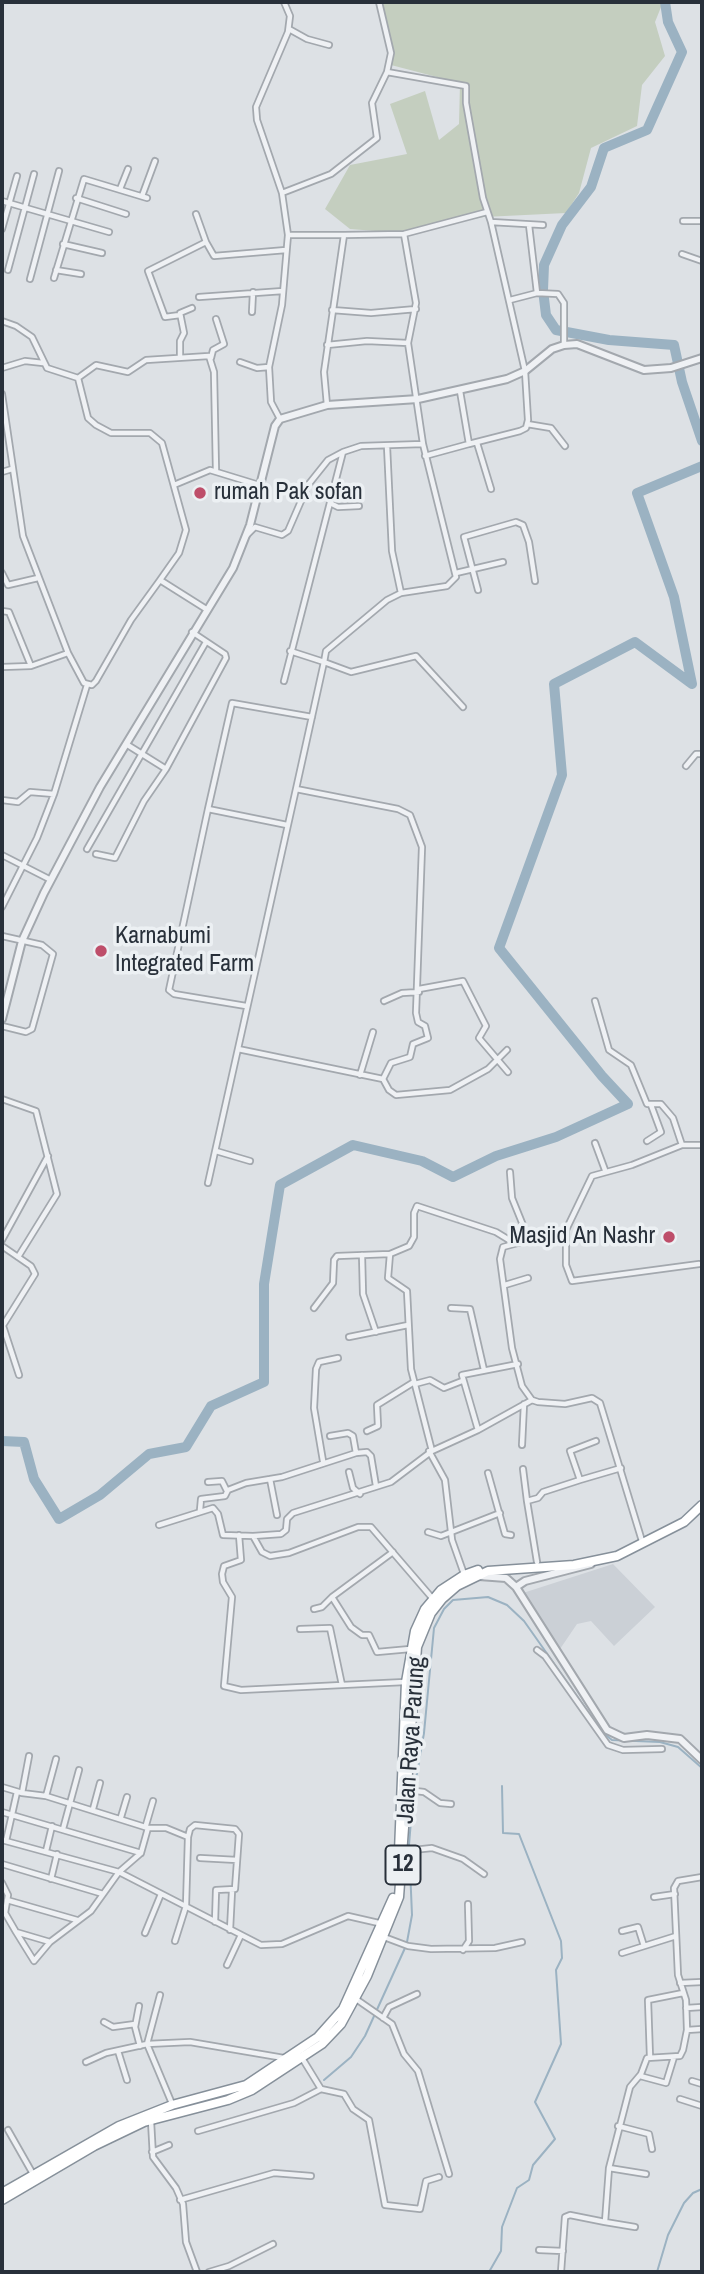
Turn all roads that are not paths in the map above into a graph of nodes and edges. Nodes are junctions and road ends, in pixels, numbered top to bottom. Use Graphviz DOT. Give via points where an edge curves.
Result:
graph roads {
  1 [pos="284,2"];
  2 [pos="379,2"];
  3 [pos="289,29"];
  4 [pos="329,45"];
  5 [pos="387,72"];
  6 [pos="155,162"];
  7 [pos="128,169"];
  8 [pos="59,171"];
  9 [pos="34,174"];
  10 [pos="17,176"];
  11 [pos="120,189"];
  12 [pos="282,193"];
  13 [pos="76,198"];
  14 [pos="2,201"];
  15 [pos="9,203"];
  16 [pos="25,207"];
  17 [pos="487,212"];
  18 [pos="48,213"];
  19 [pos="125,214"];
  20 [pos="196,214"];
  21 [pos="684,220"];
  22 [pos="69,221"];
  23 [pos="702,221"];
  24 [pos="491,222"];
  25 [pos="529,225"];
  26 [pos="542,225"];
  27 [pos="2,229"];
  28 [pos="109,232"];
  29 [pos="404,234"];
  30 [pos="288,235"];
  31 [pos="344,235"];
  32 [pos="206,242"];
  33 [pos="63,244"];
  34 [pos="286,250"];
  35 [pos="102,253"];
  36 [pos="682,254"];
  37 [pos="702,261"];
  38 [pos="8,270"];
  39 [pos="56,270"];
  40 [pos="81,274"];
  41 [pos="54,278"];
  42 [pos="30,279"];
  43 [pos="283,291"];
  44 [pos="253,292"];
  45 [pos="538,293"];
  46 [pos="199,297"];
  47 [pos="510,300"];
  48 [pos="192,308"];
  49 [pos="416,309"];
  50 [pos="332,310"];
  51 [pos="252,312"];
  52 [pos="180,315"];
  53 [pos="216,319"];
  54 [pos="2,321"];
  55 [pos="408,343"];
  56 [pos="327,345"];
  57 [pos="564,345"];
  58 [pos="180,357"];
  59 [pos="702,358"];
  60 [pos="211,359"];
  61 [pos="240,362"];
  62 [pos="43,363"];
  63 [pos="269,367"];
  64 [pos="2,369"];
  65 [pos="525,371"];
  66 [pos="78,378"];
  67 [pos="460,391"];
  68 [pos="2,394"];
  69 [pos="418,399"];
  70 [pos="327,405"];
  71 [pos="280,419"];
  72 [pos="527,424"];
  73 [pos="423,443"];
  74 [pos="477,443"];
  75 [pos="469,444"];
  76 [pos="387,446"];
  77 [pos="565,446"];
  78 [pos="343,453"];
  79 [pos="425,456"];
  80 [pos="12,468"];
  81 [pos="216,471"];
  82 [pos="2,472"];
  83 [pos="174,485"];
  84 [pos="259,485"];
  85 [pos="491,489"];
  86 [pos="330,503"];
  87 [pos="359,506"];
  88 [pos="247,535"];
  89 [pos="503,562"];
  90 [pos="471,568"];
  91 [pos="2,573"];
  92 [pos="456,573"];
  93 [pos="38,578"];
  94 [pos="160,580"];
  95 [pos="535,581"];
  96 [pos="478,590"];
  97 [pos="401,593"];
  98 [pos="206,609"];
  99 [pos="2,611"];
  100 [pos="192,631"];
  101 [pos="206,642"];
  102 [pos="290,651"];
  103 [pos="68,653"];
  104 [pos="324,662"];
  105 [pos="31,666"];
  106 [pos="2,667"];
  107 [pos="284,681"];
  108 [pos="87,685"];
  109 [pos="464,707"];
  110 [pos="312,716"];
  111 [pos="125,744"];
  112 [pos="142,754"];
  113 [pos="702,754"];
  114 [pos="686,766"];
  115 [pos="166,769"];
  116 [pos="296,789"];
  117 [pos="54,794"];
  118 [pos="2,800"];
  119 [pos="208,809"];
  120 [pos="286,825"];
  121 [pos="87,849"];
  122 [pos="96,854"];
  123 [pos="2,855"];
  124 [pos="24,865"];
  125 [pos="51,880"];
  126 [pos="2,907"];
  127 [pos="2,936"];
  128 [pos="22,941"];
  129 [pos="419,990"];
  130 [pos="384,1001"];
  131 [pos="595,1001"];
  132 [pos="246,1006"];
  133 [pos="2,1019"];
  134 [pos="2,1026"];
  135 [pos="373,1032"];
  136 [pos="238,1049"];
  137 [pos="507,1050"];
  138 [pos="499,1059"];
  139 [pos="508,1072"];
  140 [pos="360,1075"];
  141 [pos="383,1079"];
  142 [pos="2,1098"];
  143 [pos="651,1105"];
  144 [pos="647,1141"];
  145 [pos="595,1143"];
  146 [pos="682,1145"];
  147 [pos="702,1145"];
  148 [pos="216,1152"];
  149 [pos="48,1156"];
  150 [pos="250,1161"];
  151 [pos="605,1170"];
  152 [pos="510,1172"];
  153 [pos="208,1183"];
  154 [pos="566,1230"];
  155 [pos="2,1240"];
  156 [pos="529,1240"];
  157 [pos="515,1243"];
  158 [pos="2,1245"];
  159 [pos="390,1254"];
  160 [pos="362,1255"];
  161 [pos="18,1257"];
  162 [pos="699,1264"];
  163 [pos="528,1278"];
  164 [pos="505,1285"];
  165 [pos="314,1308"];
  166 [pos="451,1308"];
  167 [pos="408,1325"];
  168 [pos="2,1326"];
  169 [pos="376,1332"];
  170 [pos="349,1337"];
  171 [pos="338,1359"];
  172 [pos="518,1364"];
  173 [pos="484,1370"];
  174 [pos="19,1375"];
  175 [pos="462,1381"];
  176 [pos="415,1383"];
  177 [pos="532,1400"];
  178 [pos="524,1403"];
  179 [pos="478,1430"];
  180 [pos="366,1431"];
  181 [pos="330,1436"];
  182 [pos="596,1441"];
  183 [pos="522,1445"];
  184 [pos="430,1451"];
  185 [pos="356,1453"];
  186 [pos="323,1461"];
  187 [pos="621,1468"];
  188 [pos="523,1469"];
  189 [pos="349,1472"];
  190 [pos="488,1473"];
  191 [pos="270,1479"];
  192 [pos="580,1480"];
  193 [pos="208,1482"];
  194 [pos="376,1486"];
  195 [pos="227,1491"];
  196 [pos="360,1494"];
  197 [pos="702,1499"];
  198 [pos="527,1501"];
  199 [pos="702,1505"];
  200 [pos="200,1511"];
  201 [pos="500,1513"];
  202 [pos="277,1515"];
  203 [pos="159,1525"];
  204 [pos="450,1531"];
  205 [pos="428,1532"];
  206 [pos="239,1535"];
  207 [pos="511,1535"];
  208 [pos="253,1536"];
  209 [pos="642,1541"];
  210 [pos="393,1552"];
  211 [pos="601,1561"];
  212 [pos="537,1562"];
  213 [pos="464,1575"];
  214 [pos="474,1577"];
  215 [pos="516,1587"];
  216 [pos="332,1597"];
  217 [pos="433,1599"];
  218 [pos="314,1608"];
  219 [pos="300,1629"];
  220 [pos="411,1649"];
  221 [pos="537,1650"];
  222 [pos="564,1665"];
  223 [pos="555,1671"];
  224 [pos="405,1682"];
  225 [pos="342,1685"];
  226 [pos="407,1739"];
  227 [pos="662,1749"];
  228 [pos="29,1756"];
  229 [pos="56,1759"];
  230 [pos="702,1760"];
  231 [pos="79,1770"];
  232 [pos="100,1783"];
  233 [pos="2,1787"];
  234 [pos="412,1790"];
  235 [pos="19,1793"];
  236 [pos="47,1796"];
  237 [pos="127,1797"];
  238 [pos="153,1801"];
  239 [pos="71,1803"];
  240 [pos="451,1804"];
  241 [pos="93,1809"];
  242 [pos="2,1812"];
  243 [pos="12,1815"];
  244 [pos="121,1817"];
  245 [pos="52,1826"];
  246 [pos="147,1826"];
  247 [pos="63,1829"];
  248 [pos="188,1837"];
  249 [pos="4,1840"];
  250 [pos="46,1851"];
  251 [pos="141,1853"];
  252 [pos="57,1854"];
  253 [pos="200,1858"];
  254 [pos="237,1860"];
  255 [pos="408,1860"];
  256 [pos="2,1864"];
  257 [pos="119,1872"];
  258 [pos="484,1874"];
  259 [pos="702,1877"];
  260 [pos="51,1879"];
  261 [pos="2,1883"];
  262 [pos="232,1891"];
  263 [pos="103,1894"];
  264 [pos="161,1894"];
  265 [pos="675,1894"];
  266 [pos="654,1897"];
  267 [pos="7,1900"];
  268 [pos="468,1905"];
  269 [pos="186,1906"];
  270 [pos="78,1920"];
  271 [pos="215,1922"];
  272 [pos="383,1924"];
  273 [pos="230,1930"];
  274 [pos="622,1931"];
  275 [pos="16,1932"];
  276 [pos="145,1933"];
  277 [pos="241,1936"];
  278 [pos="677,1936"];
  279 [pos="384,1937"];
  280 [pos="175,1941"];
  281 [pos="50,1942"];
  282 [pos="522,1942"];
  283 [pos="645,1946"];
  284 [pos="463,1950"];
  285 [pos="622,1953"];
  286 [pos="227,1965"];
  287 [pos="702,1982"];
  288 [pos="680,1983"];
  289 [pos="683,1993"];
  290 [pos="417,1994"];
  291 [pos="160,1995"];
  292 [pos="352,1996"];
  293 [pos="139,2006"];
  294 [pos="702,2007"];
  295 [pos="686,2008"];
  296 [pos="383,2018"];
  297 [pos="104,2022"];
  298 [pos="135,2024"];
  299 [pos="702,2029"];
  300 [pos="687,2030"];
  301 [pos="147,2044"];
  302 [pos="141,2046"];
  303 [pos="118,2051"];
  304 [pos="650,2057"];
  305 [pos="674,2057"];
  306 [pos="288,2058"];
  307 [pos="302,2058"];
  308 [pos="86,2062"];
  309 [pos="640,2076"];
  310 [pos="127,2080"];
  311 [pos="692,2081"];
  312 [pos="702,2084"];
  313 [pos="321,2089"];
  314 [pos="680,2099"];
  315 [pos="702,2106"];
  316 [pos="174,2108"];
  317 [pos="151,2120"];
  318 [pos="618,2126"];
  319 [pos="8,2130"];
  320 [pos="198,2131"];
  321 [pos="170,2145"];
  322 [pos="652,2149"];
  323 [pos="152,2151"];
  324 [pos="610,2168"];
  325 [pos="33,2174"];
  326 [pos="449,2174"];
  327 [pos="646,2174"];
  328 [pos="311,2176"];
  329 [pos="439,2177"];
  330 [pos="2,2193"];
  331 [pos="2,2200"];
  332 [pos="180,2200"];
  333 [pos="413,2210"];
  334 [pos="414,2217"];
  335 [pos="605,2222"];
  336 [pos="635,2227"];
  337 [pos="273,2244"];
  338 [pos="539,2250"];
  339 [pos="563,2252"];
  340 [pos="197,2272"];
  341 [pos="209,2272"];
  342 [pos="561,2272"];
  1 -- 3 [label="street"];
  2 -- 5 [label="street" via="391,50"];
  3 -- 4 [label="street"];
  3 -- 12 [label="street" via="256,107"];
  5 -- 12 [label="street" via="372,103 377,138 331,174"];
  5 -- 17 [label="street" via="466,86"];
  6 -- 11 [label="street" via="144,197"];
  7 -- 11 [label="street"];
  8 -- 18 [label="street"];
  9 -- 16 [label="street"];
  10 -- 15 [label="street"];
  11 -- 13 [label="street" via="87,178"];
  12 -- 30 [label="street"];
  13 -- 19 [label="street"];
  13 -- 22 [label="street"];
  14 -- 15 [label="street"];
  15 -- 16 [label="street"];
  15 -- 27 [label="street"];
  16 -- 18 [label="street"];
  16 -- 38 [label="street"];
  17 -- 24 [label="street"];
  17 -- 29 [label="street"];
  18 -- 22 [label="street"];
  18 -- 42 [label="street"];
  20 -- 32 [label="street"];
  21 -- 23 [label="street"];
  22 -- 28 [label="street"];
  22 -- 33 [label="street"];
  24 -- 25 [label="street"];
  24 -- 47 [label="street"];
  25 -- 26 [label="street"];
  25 -- 45 [label="street"];
  29 -- 31 [label="street"];
  29 -- 49 [label="street"];
  30 -- 31 [label="street"];
  30 -- 34 [label="street"];
  31 -- 50 [label="street"];
  32 -- 34 [label="street" via="214,256"];
  32 -- 52 [label="street" via="147,273 165,317"];
  33 -- 35 [label="street"];
  33 -- 39 [label="street"];
  34 -- 43 [label="street"];
  36 -- 37 [label="street"];
  39 -- 40 [label="street"];
  39 -- 41 [label="street"];
  43 -- 44 [label="street"];
  43 -- 63 [label="street"];
  44 -- 46 [label="street"];
  44 -- 51 [label="street"];
  45 -- 47 [label="street"];
  45 -- 57 [label="street" via="562,298"];
  47 -- 65 [label="street"];
  48 -- 52 [label="street"];
  49 -- 50 [label="street"];
  49 -- 55 [label="street"];
  50 -- 56 [label="street"];
  52 -- 58 [label="street" via="184,332"];
  53 -- 60 [label="street" via="224,344 213,349"];
  54 -- 62 [label="street" via="32,337"];
  55 -- 56 [label="street"];
  55 -- 69 [label="street"];
  56 -- 70 [label="street"];
  57 -- 59 [label="street" via="589,348 644,370 671,368"];
  57 -- 65 [label="street"];
  58 -- 60 [label="street" via="201,354"];
  58 -- 66 [label="street" via="146,360 130,372 96,365"];
  60 -- 81 [label="street"];
  61 -- 63 [label="street"];
  62 -- 64 [label="street" via="25,362"];
  62 -- 66 [label="street" via="48,369"];
  63 -- 71 [label="street" via="271,402"];
  65 -- 67 [label="street"];
  65 -- 72 [label="street"];
  66 -- 83 [label="street" via="89,420 111,433 157,436"];
  67 -- 69 [label="street"];
  67 -- 75 [label="street"];
  68 -- 80 [label="street"];
  69 -- 70 [label="street"];
  69 -- 73 [label="street"];
  70 -- 71 [label="street"];
  71 -- 84 [label="street"];
  72 -- 74 [label="street" via="520,431"];
  72 -- 77 [label="street" via="551,428"];
  73 -- 76 [label="street"];
  73 -- 79 [label="street"];
  74 -- 75 [label="street"];
  74 -- 85 [label="street"];
  75 -- 79 [label="street"];
  76 -- 78 [label="street" via="361,446"];
  76 -- 97 [label="street" via="392,551"];
  78 -- 86 [label="street"];
  78 -- 88 [label="street" via="328,460 308,485 288,531 282,535 255,527"];
  79 -- 92 [label="street"];
  80 -- 82 [label="street"];
  80 -- 93 [label="street" via="23,536"];
  81 -- 83 [label="street" via="198,473"];
  81 -- 84 [label="street"];
  83 -- 94 [label="street" via="185,535"];
  84 -- 88 [label="street"];
  86 -- 87 [label="street"];
  86 -- 102 [label="street"];
  88 -- 98 [label="street"];
  89 -- 90 [label="street"];
  90 -- 92 [label="street"];
  90 -- 95 [label="street" via="464,537 520,522 531,550"];
  90 -- 96 [label="street"];
  91 -- 93 [label="street" via="8,585"];
  92 -- 97 [label="street" via="447,586"];
  93 -- 103 [label="street"];
  94 -- 98 [label="street"];
  94 -- 108 [label="street" via="96,681"];
  97 -- 104 [label="street" via="326,651"];
  98 -- 100 [label="street"];
  99 -- 105 [label="street" via="9,612"];
  100 -- 101 [label="street"];
  100 -- 111 [label="street"];
  101 -- 112 [label="street"];
  101 -- 115 [label="street" via="226,659"];
  102 -- 104 [label="street"];
  102 -- 107 [label="street"];
  103 -- 105 [label="street"];
  103 -- 108 [label="street"];
  104 -- 109 [label="street" via="351,672 416,656"];
  104 -- 110 [label="street"];
  105 -- 106 [label="street"];
  108 -- 117 [label="street"];
  110 -- 116 [label="street"];
  110 -- 119 [label="street" via="232,703"];
  111 -- 112 [label="street"];
  111 -- 125 [label="street"];
  112 -- 115 [label="street"];
  112 -- 121 [label="street"];
  113 -- 114 [label="street" via="696,754"];
  115 -- 122 [label="street" via="144,800 115,858"];
  116 -- 120 [label="street"];
  116 -- 129 [label="street" via="385,804 410,815 423,861"];
  117 -- 118 [label="street" via="30,792 18,802"];
  117 -- 124 [label="street"];
  119 -- 120 [label="street"];
  119 -- 132 [label="street" via="169,990"];
  120 -- 132 [label="street"];
  123 -- 124 [label="street"];
  124 -- 125 [label="street"];
  124 -- 126 [label="street"];
  125 -- 128 [label="street"];
  127 -- 128 [label="street"];
  128 -- 133 [label="street"];
  128 -- 134 [label="street" via="50,948 51,959 32,1029 26,1032"];
  129 -- 130 [label="street"];
  129 -- 138 [label="street" via="463,981 486,1026 479,1038"];
  129 -- 141 [label="street" via="417,1019 428,1038 413,1044 410,1057 391,1063"];
  131 -- 143 [label="street" via="609,1050 631,1065 645,1102"];
  132 -- 136 [label="street"];
  135 -- 140 [label="street"];
  136 -- 140 [label="street"];
  136 -- 148 [label="street"];
  137 -- 138 [label="street"];
  138 -- 139 [label="street"];
  138 -- 141 [label="street" via="442,1093 396,1095"];
  140 -- 141 [label="street"];
  142 -- 149 [label="street" via="36,1111"];
  143 -- 144 [label="street" via="661,1132"];
  143 -- 146 [label="street" via="662,1104 673,1118"];
  145 -- 151 [label="street"];
  146 -- 147 [label="street"];
  146 -- 151 [label="street" via="632,1165"];
  148 -- 150 [label="street"];
  148 -- 153 [label="street"];
  149 -- 155 [label="street"];
  149 -- 161 [label="street" via="57,1194"];
  151 -- 154 [label="street" via="590,1178"];
  152 -- 156 [label="street" via="512,1198"];
  154 -- 156 [label="street"];
  154 -- 162 [label="street" via="566,1265 572,1281"];
  156 -- 157 [label="street"];
  157 -- 159 [label="street" via="416,1206 412,1242"];
  157 -- 164 [label="street" via="501,1252"];
  158 -- 161 [label="street"];
  159 -- 160 [label="street"];
  159 -- 167 [label="street" via="388,1278 406,1287"];
  160 -- 165 [label="street" via="335,1257 333,1283"];
  160 -- 169 [label="street" via="363,1294"];
  161 -- 168 [label="street" via="34,1269 34,1276"];
  163 -- 164 [label="street"];
  164 -- 172 [label="street"];
  166 -- 173 [label="street" via="470,1309"];
  167 -- 169 [label="street"];
  167 -- 176 [label="street"];
  168 -- 174 [label="street"];
  169 -- 170 [label="street"];
  171 -- 186 [label="street" via="319,1362 316,1369 314,1408"];
  172 -- 173 [label="street"];
  172 -- 177 [label="street" via="522,1386"];
  173 -- 175 [label="street" via="462,1375"];
  175 -- 176 [label="street" via="444,1388 430,1380"];
  175 -- 179 [label="street"];
  176 -- 180 [label="street" via="377,1405 378,1426"];
  176 -- 184 [label="street"];
  177 -- 178 [label="street"];
  177 -- 187 [label="street" via="565,1404 597,1400"];
  178 -- 179 [label="street"];
  178 -- 183 [label="street"];
  179 -- 184 [label="street"];
  181 -- 185 [label="street" via="351,1434"];
  182 -- 192 [label="street" via="570,1451"];
  184 -- 194 [label="street" via="405,1473"];
  184 -- 204 [label="street" via="445,1480"];
  185 -- 186 [label="street"];
  185 -- 194 [label="street" via="369,1454"];
  186 -- 191 [label="street"];
  187 -- 192 [label="street"];
  187 -- 209 [label="street"];
  188 -- 198 [label="street"];
  189 -- 196 [label="street"];
  190 -- 201 [label="street"];
  191 -- 195 [label="street"];
  191 -- 202 [label="street"];
  192 -- 198 [label="street"];
  193 -- 195 [label="street" via="222,1481"];
  194 -- 196 [label="street"];
  195 -- 200 [label="street" via="200,1500"];
  196 -- 208 [label="street" via="293,1513 281,1534"];
  197 -- 209 [label="highway, Jalan Raya Parung / 12"];
  198 -- 212 [label="street"];
  199 -- 211 [label="highway, Jalan Raya Parung / 12" via="659,1537"];
  200 -- 203 [label="street"];
  200 -- 206 [label="street" via="215,1509 223,1535"];
  201 -- 204 [label="street"];
  201 -- 207 [label="street" via="505,1534"];
  204 -- 205 [label="street" via="436,1536"];
  204 -- 213 [label="street"];
  206 -- 208 [label="street"];
  206 -- 225 [label="street, Jalan Raya Parung" via="241,1560 224,1566 222,1573 232,1597 224,1686 241,1690"];
  208 -- 210 [label="street" via="264,1554 277,1556 368,1526"];
  209 -- 212 [label="highway, Jalan Raya Parung / 12" via="600,1557"];
  210 -- 216 [label="street"];
  210 -- 217 [label="street"];
  211 -- 214 [label="highway, Jalan Raya Parung / 12" via="501,1569"];
  211 -- 215 [label="street"];
  212 -- 213 [label="highway, Jalan Raya Parung / 12"];
  213 -- 217 [label="highway, Jalan Raya Parung / 12"];
  214 -- 215 [label="street" via="506,1578"];
  214 -- 226 [label="highway, Jalan Raya Parung / 12" via="442,1598 422,1631"];
  215 -- 222 [label="street"];
  216 -- 218 [label="street"];
  216 -- 220 [label="street" via="351,1627 362,1636 369,1635 380,1654"];
  217 -- 220 [label="highway, Jalan Raya Parung / 12" via="420,1619"];
  219 -- 225 [label="street" via="329,1627"];
  220 -- 224 [label="highway, Jalan Raya Parung / 12"];
  221 -- 223 [label="street"];
  222 -- 223 [label="street"];
  222 -- 230 [label="street" via="614,1736 673,1737 684,1741"];
  223 -- 227 [label="street" via="608,1745 623,1750"];
  224 -- 225 [label="street, Jalan Raya Parung"];
  224 -- 226 [label="highway, Jalan Raya Parung / 12"];
  226 -- 234 [label="highway, Jalan Raya Parung / 12"];
  226 -- 272 [label="highway, Jalan Raya Parung / 12" via="398,1877"];
  228 -- 235 [label="street"];
  229 -- 236 [label="street"];
  231 -- 239 [label="street"];
  232 -- 241 [label="street"];
  233 -- 235 [label="street"];
  234 -- 240 [label="street"];
  234 -- 255 [label="highway, Jalan Raya Parung / 12"];
  235 -- 236 [label="street"];
  235 -- 243 [label="street"];
  236 -- 239 [label="street"];
  237 -- 244 [label="street"];
  238 -- 246 [label="street"];
  239 -- 241 [label="street"];
  239 -- 247 [label="street"];
  241 -- 244 [label="street"];
  242 -- 243 [label="street"];
  243 -- 245 [label="street"];
  243 -- 249 [label="street"];
  244 -- 246 [label="street"];
  245 -- 247 [label="street"];
  245 -- 250 [label="street"];
  246 -- 248 [label="street"];
  246 -- 251 [label="street"];
  247 -- 251 [label="street"];
  248 -- 254 [label="street" via="195,1825 236,1829"];
  248 -- 269 [label="street"];
  249 -- 250 [label="street"];
  250 -- 252 [label="street"];
  251 -- 257 [label="street"];
  252 -- 257 [label="street"];
  252 -- 260 [label="street"];
  253 -- 254 [label="street"];
  254 -- 262 [label="street"];
  255 -- 258 [label="street" via="413,1850 432,1848 463,1859"];
  255 -- 279 [label="highway, Jalan Raya Parung / 12"];
  256 -- 260 [label="street"];
  257 -- 263 [label="street"];
  257 -- 264 [label="street"];
  259 -- 265 [label="street" via="678,1881"];
  260 -- 263 [label="street"];
  261 -- 267 [label="street"];
  262 -- 271 [label="street" via="216,1890"];
  262 -- 273 [label="street"];
  263 -- 270 [label="street"];
  264 -- 269 [label="street"];
  264 -- 276 [label="street"];
  265 -- 266 [label="street"];
  265 -- 278 [label="street"];
  267 -- 270 [label="street"];
  267 -- 275 [label="street" via="5,1913"];
  268 -- 284 [label="street" via="470,1941"];
  269 -- 271 [label="street"];
  269 -- 280 [label="street"];
  270 -- 281 [label="street"];
  271 -- 273 [label="street"];
  272 -- 277 [label="street" via="343,1917 276,1946"];
  272 -- 292 [label="highway, Jalan Raya Parung / 12"];
  273 -- 277 [label="street"];
  274 -- 283 [label="street" via="638,1927"];
  275 -- 281 [label="street"];
  275 -- 281 [label="street" via="34,1962"];
  277 -- 286 [label="street"];
  278 -- 283 [label="street"];
  278 -- 288 [label="street"];
  279 -- 284 [label="street" via="406,1946"];
  279 -- 292 [label="highway, Jalan Raya Parung / 12"];
  282 -- 284 [label="street"];
  283 -- 285 [label="street"];
  287 -- 288 [label="street"];
  288 -- 289 [label="street"];
  289 -- 295 [label="street"];
  289 -- 304 [label="street" via="648,2000"];
  290 -- 296 [label="street" via="389,2007"];
  291 -- 301 [label="street"];
  292 -- 296 [label="street"];
  292 -- 306 [label="highway, Jalan Raya Parung / 12" via="330,2025"];
  292 -- 307 [label="highway, Jalan Raya Parung / 12" via="336,2030"];
  293 -- 298 [label="street"];
  294 -- 295 [label="street"];
  295 -- 300 [label="street"];
  296 -- 326 [label="street" via="392,2024 404,2054 421,2076"];
  297 -- 298 [label="street" via="113,2027"];
  298 -- 302 [label="street"];
  299 -- 300 [label="street"];
  300 -- 305 [label="street" via="684,2050"];
  301 -- 302 [label="street"];
  301 -- 306 [label="street" via="190,2042"];
  301 -- 316 [label="street"];
  302 -- 303 [label="street"];
  303 -- 308 [label="street"];
  303 -- 310 [label="street"];
  304 -- 305 [label="street"];
  304 -- 309 [label="street"];
  305 -- 309 [label="street" via="666,2083"];
  306 -- 316 [label="highway, Jalan Raya Parung / 12" via="236,2090"];
  307 -- 313 [label="street"];
  307 -- 316 [label="highway, Jalan Raya Parung / 12" via="240,2096"];
  309 -- 318 [label="street" via="630,2087"];
  311 -- 312 [label="street"];
  313 -- 320 [label="street" via="294,2103"];
  313 -- 333 [label="street" via="344,2094 353,2109 369,2121 384,2204"];
  314 -- 315 [label="street"];
  316 -- 317 [label="highway, Jalan Raya Parung / 12"];
  316 -- 325 [label="highway, Jalan Raya Parung / 12" via="95,2138"];
  317 -- 323 [label="street"];
  317 -- 331 [label="highway, Jalan Raya Parung / 12" via="94,2146"];
  318 -- 322 [label="street" via="649,2134"];
  318 -- 324 [label="street"];
  319 -- 325 [label="street"];
  321 -- 323 [label="street"];
  323 -- 332 [label="street"];
  324 -- 327 [label="street"];
  324 -- 335 [label="street"];
  325 -- 330 [label="highway, Jalan Raya Parung / 12"];
  328 -- 332 [label="street" via="274,2173"];
  329 -- 333 [label="street" via="426,2181 423,2207"];
  332 -- 340 [label="street" via="186,2242"];
  333 -- 334 [label="street"];
  335 -- 336 [label="street"];
  335 -- 339 [label="street" via="566,2216"];
  337 -- 341 [label="street"];
  338 -- 339 [label="street"];
  339 -- 342 [label="street"];
}
